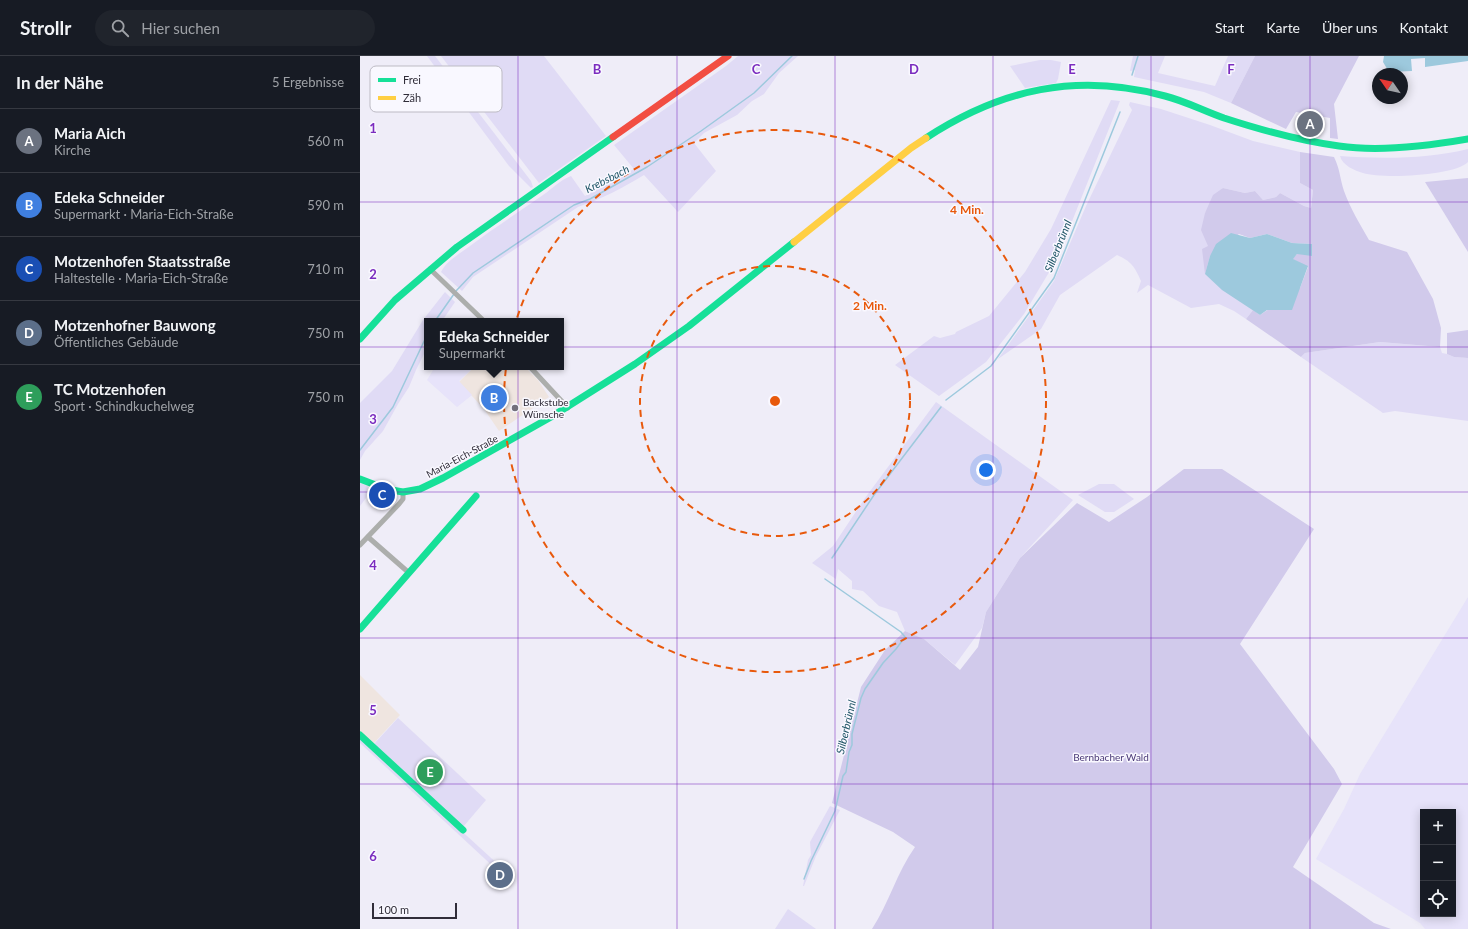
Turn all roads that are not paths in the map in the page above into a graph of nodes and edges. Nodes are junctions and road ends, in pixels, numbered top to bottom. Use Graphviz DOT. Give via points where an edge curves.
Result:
graph roads {
  1 [pos="728,56"];
  2 [pos="1468,139"];
  3 [pos="430,269"];
  4 [pos="481,318"];
  5 [pos="360,339"];
  6 [pos="533,370"];
  7 [pos="568,408"];
  8 [pos="360,478"];
  9 [pos="403,492"];
  10 [pos="476,496"];
  11 [pos="368,537"];
  12 [pos="360,546"];
  13 [pos="408,572"];
  14 [pos="360,629"];
  15 [pos="360,734"];
  16 [pos="463,830"];
  1 -- 3 [label="main road" via="498,217"];
  2 -- 7 [label="main road, Maria-Eich-Straße" via="1408,148 1335,146 1286,136 1224,118 1165,96 1132,89 1058,87 997,101 944,126 911,148 689,326"];
  3 -- 4 [label="street"];
  3 -- 5 [label="main road" via="388,307"];
  6 -- 7 [label="street"];
  7 -- 9 [label="main road, Maria-Eich-Straße" via="438,481"];
  8 -- 9 [label="main road, Maria-Eich-Straße" via="387,490"];
  9 -- 11 [label="street" via="403,499"];
  10 -- 13 [label="main road"];
  11 -- 12 [label="street"];
  11 -- 13 [label="street"];
  13 -- 14 [label="main road"];
  15 -- 16 [label="main road"];
}
